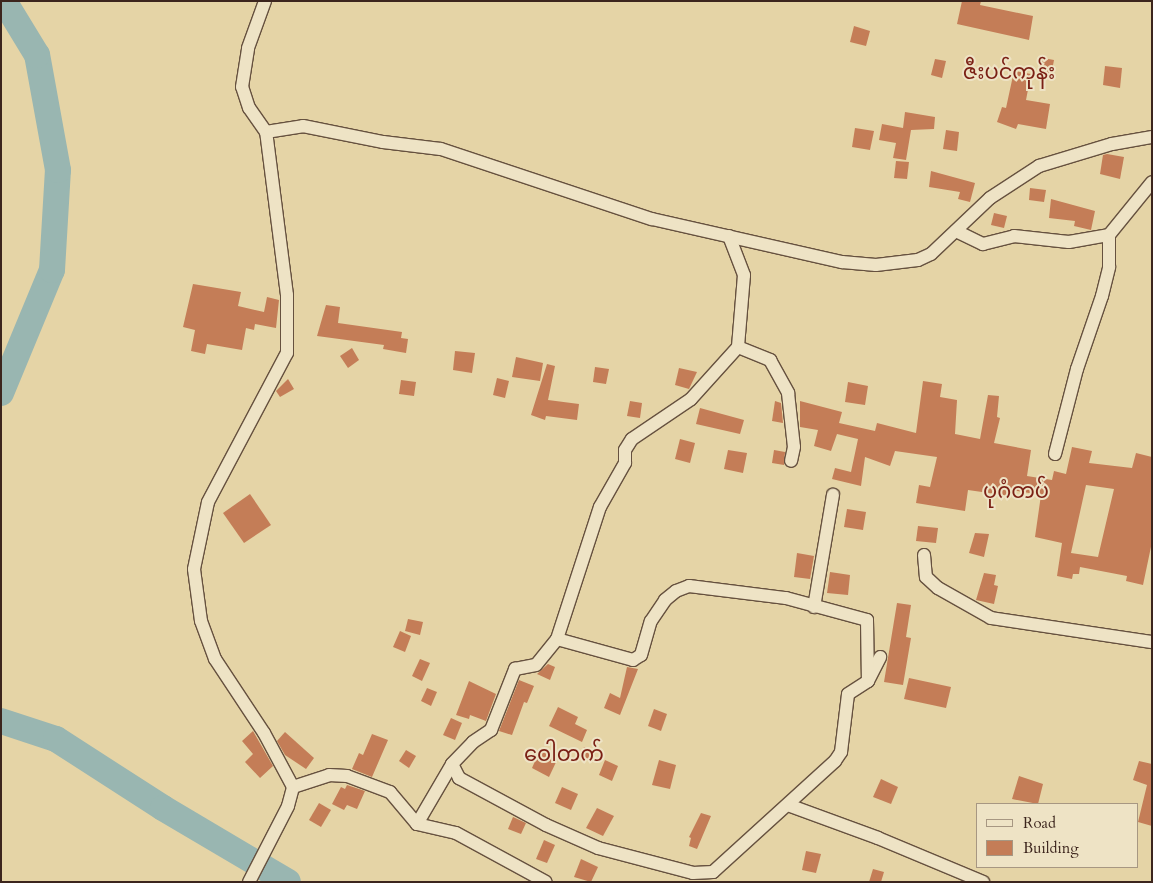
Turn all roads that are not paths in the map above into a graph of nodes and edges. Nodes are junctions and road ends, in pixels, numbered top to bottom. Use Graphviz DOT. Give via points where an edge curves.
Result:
graph roads {
  1 [pos="266,1"];
  2 [pos="266,132"];
  3 [pos="1152,137"];
  4 [pos="1152,182"];
  5 [pos="956,231"];
  6 [pos="1110,235"];
  7 [pos="729,236"];
  8 [pos="738,347"];
  9 [pos="1055,454"];
  10 [pos="791,461"];
  11 [pos="833,495"];
  12 [pos="924,555"];
  13 [pos="814,607"];
  14 [pos="557,639"];
  15 [pos="1152,642"];
  16 [pos="880,657"];
  17 [pos="868,681"];
  18 [pos="452,764"];
  19 [pos="294,787"];
  20 [pos="788,805"];
  21 [pos="417,824"];
  22 [pos="712,877"];
  23 [pos="250,882"];
  24 [pos="546,882"];
  25 [pos="983,882"];
  1 -- 2 [label="street" via="248,48 242,87 249,108"];
  2 -- 7 [label="street" via="303,126 383,142 441,149 652,219"];
  2 -- 19 [label="street" via="287,295 287,353 208,502 194,569 200,621 215,659 264,733"];
  3 -- 5 [label="street" via="1112,144 1039,166 990,198"];
  4 -- 6 [label="street"];
  5 -- 6 [label="street" via="983,244 1014,236 1068,242"];
  5 -- 7 [label="street" via="931,254 918,260 876,265 842,262"];
  6 -- 9 [label="street" via="1109,268 1102,296 1077,370"];
  7 -- 8 [label="street" via="744,275"];
  8 -- 10 [label="street" via="770,360 788,393 794,447"];
  8 -- 14 [label="street" via="691,399 632,438 625,450 625,463 600,507"];
  11 -- 13 [label="street"];
  12 -- 15 [label="street" via="926,577 938,588 991,618"];
  13 -- 14 [label="street" via="786,598 690,586 664,600 651,621 641,655 633,660"];
  13 -- 17 [label="street" via="867,620"];
  14 -- 18 [label="street" via="536,665 516,669 491,730 473,742"];
  16 -- 17 [label="street"];
  17 -- 20 [label="street" via="848,694 841,752 820,778"];
  18 -- 21 [label="street"];
  18 -- 22 [label="street" via="459,778 598,848"];
  19 -- 21 [label="street" via="328,775 347,776 390,792"];
  19 -- 23 [label="street"];
  20 -- 22 [label="street"];
  20 -- 25 [label="street"];
  21 -- 24 [label="street" via="456,833"];
}
